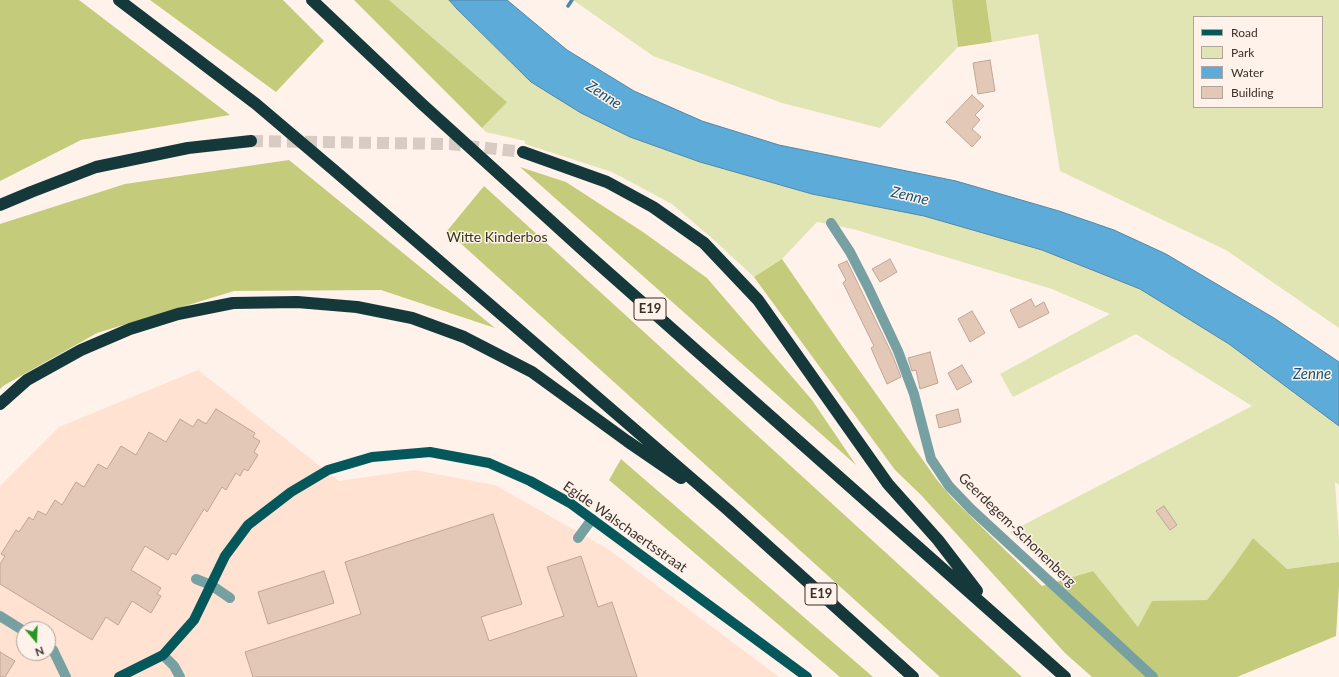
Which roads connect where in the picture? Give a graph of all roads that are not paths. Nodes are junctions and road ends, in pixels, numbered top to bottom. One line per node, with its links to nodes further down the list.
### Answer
1 (118, 0): 8 (highway, E19)
2 (312, 0): 14 (highway, E19)
3 (251, 141): 5 (highway)
4 (523, 152): 14 (highway)
5 (0, 205)
6 (831, 224): 25 (street, Geerdegem-Schonenberg)
7 (0, 404): 8 (highway)
8 (728, 510): 23 (highway, E19)
9 (592, 519): 10 (street); 12 (main road, Egide Walschaertsstraat); 22 (main road, Egide Walschaertsstraat)
10 (578, 538)
11 (196, 579): 12 (street)
12 (212, 584): 13 (street); 17 (main road, Egide Walschaertsstraat)
13 (230, 598)
14 (993, 613): 24 (highway, E19)
15 (0, 616): 16 (street)
16 (16, 626)
17 (163, 655): 20 (main road); 21 (street)
18 (56, 656): 19 (street)
19 (66, 677)
20 (119, 677)
21 (180, 677)
22 (807, 677)
23 (914, 677)
24 (1065, 677)
25 (1153, 677)

